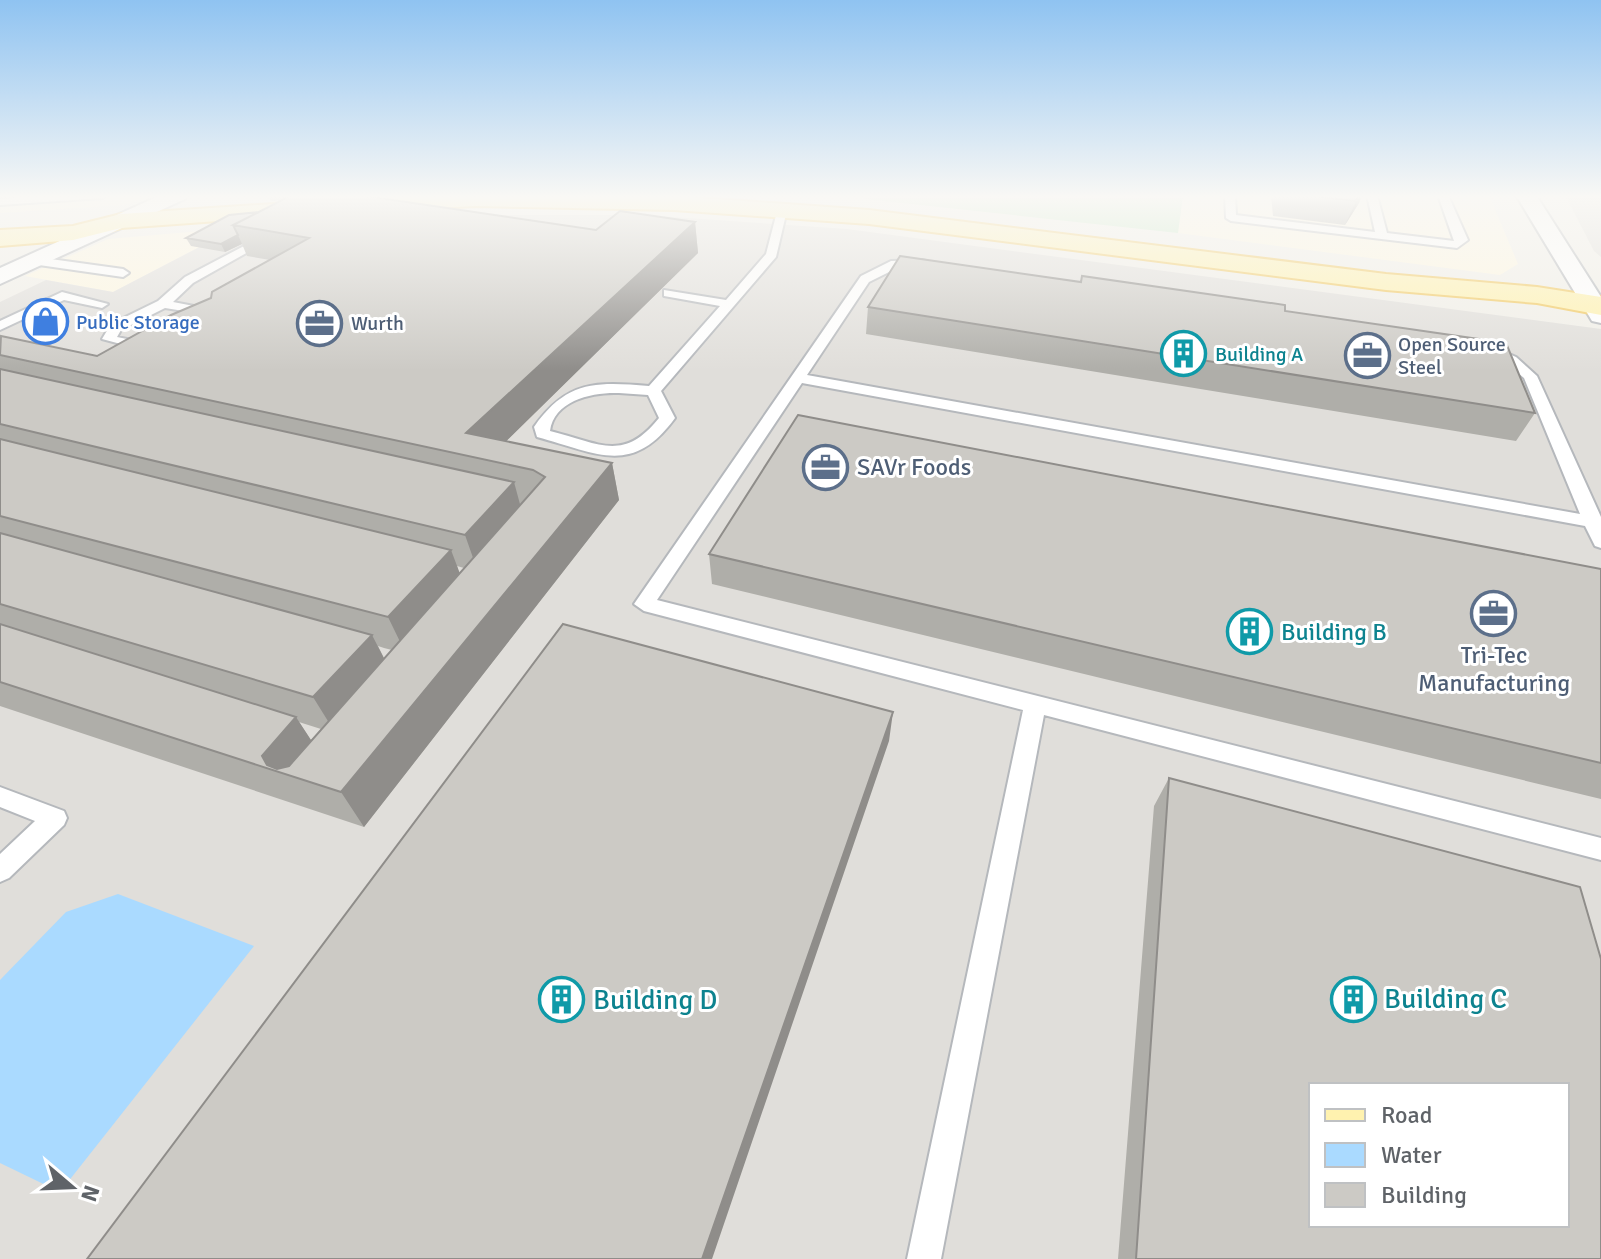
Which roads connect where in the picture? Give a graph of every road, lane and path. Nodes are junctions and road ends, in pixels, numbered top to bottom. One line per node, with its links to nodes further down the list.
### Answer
1 (51, 254): 6 (street)
2 (238, 254): 12 (lane)
3 (772, 254): 13 (lane)
4 (1161, 254): 14 (main road)
5 (1562, 254): 14 (street)
6 (36, 261): 8 (lane); 9 (street)
7 (934, 265): 19 (lane)
8 (123, 273)
9 (0, 277)
10 (668, 293): 13 (lane)
11 (102, 304): 16 (lane)
12 (163, 304): 15 (lane); 18 (lane)
13 (729, 304): 20 (lane)
14 (1599, 309)
15 (221, 325)
16 (0, 326)
17 (1480, 347): 21 (lane)
18 (161, 350)
19 (798, 378): 21 (lane); 23 (lane)
20 (653, 391): 20 (lane)
21 (1596, 522): 22 (lane)
22 (1601, 542)
23 (1035, 704): 25 (lane); 27 (lane)
24 (0, 797): 26 (lane)
25 (1601, 849)
26 (0, 870)
27 (924, 1259)

